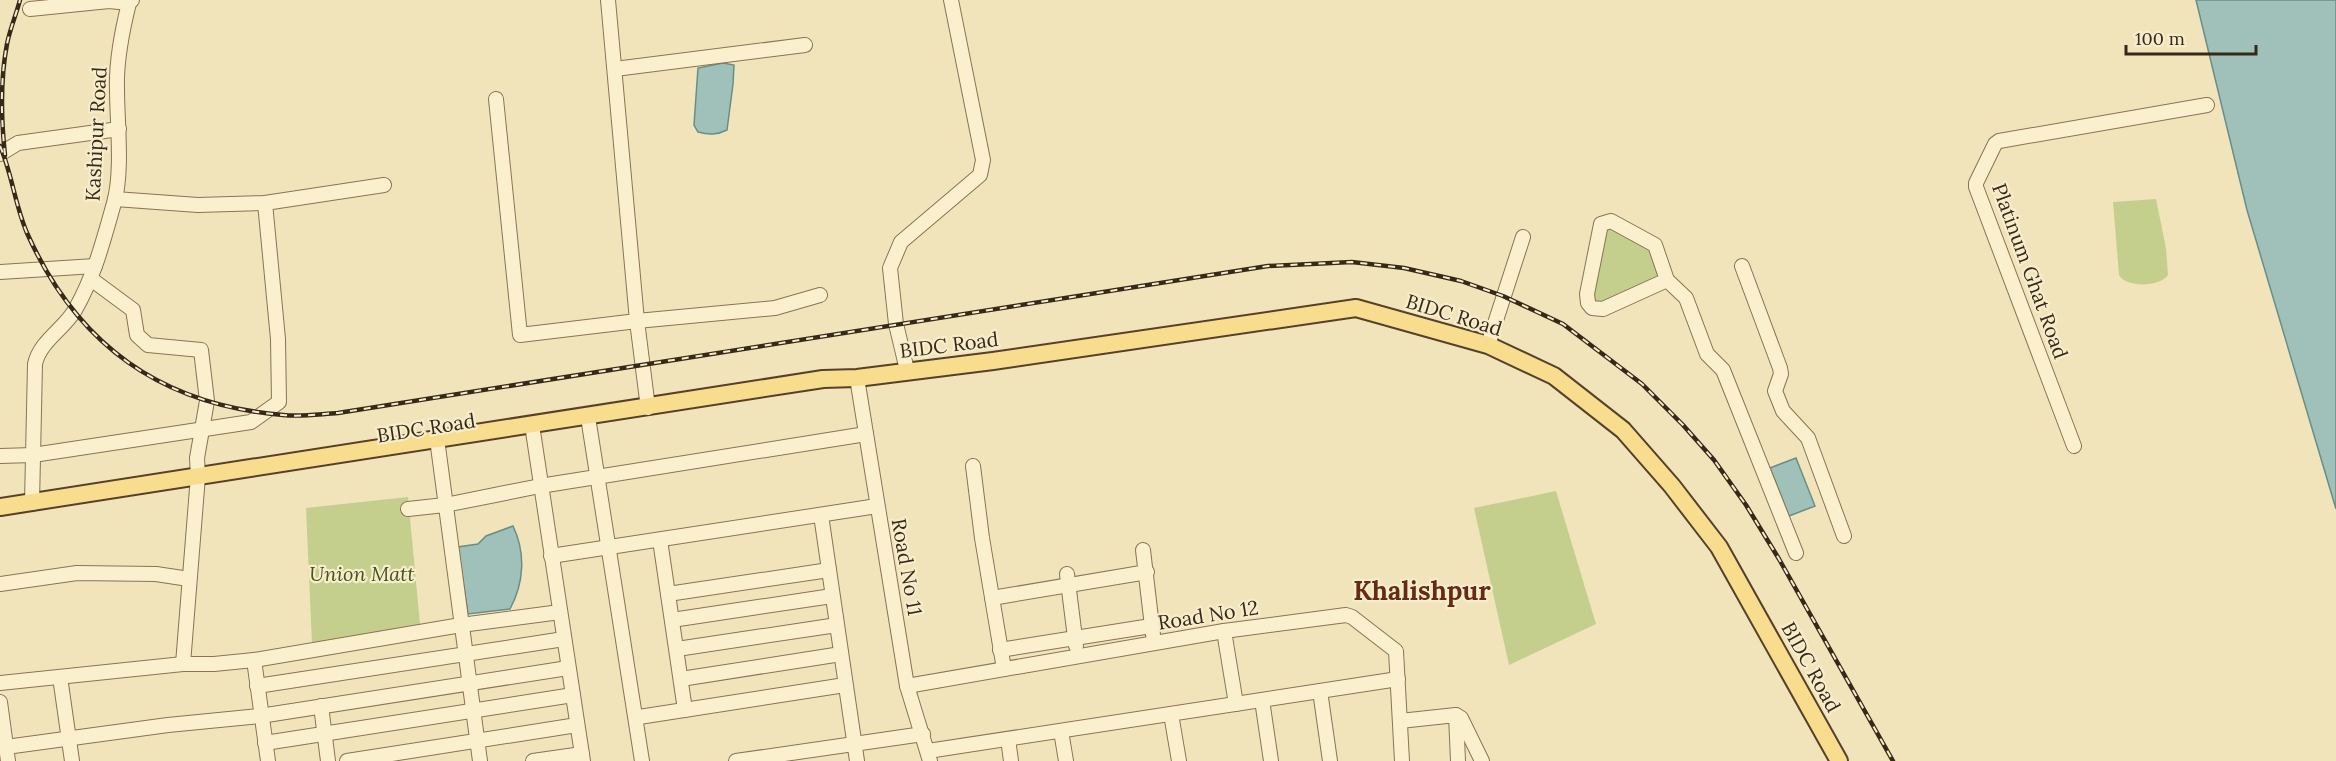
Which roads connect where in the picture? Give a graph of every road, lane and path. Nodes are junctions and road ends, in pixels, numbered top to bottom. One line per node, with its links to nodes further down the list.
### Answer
1 (609, 0): 6 (street)
2 (951, 0): 22 (street)
3 (131, 2): 4 (street); 9 (street, Kashipur Road)
4 (30, 9)
5 (805, 45): 6 (street)
6 (615, 69): 20 (street)
7 (496, 99): 20 (street)
8 (2207, 105): 30 (street, Platinum Ghat Road)
9 (119, 129): 10 (street); 12 (street, Kashipur Road)
10 (0, 154)
11 (384, 185): 13 (street)
12 (115, 200): 13 (street); 17 (street, Kashipur Road)
13 (265, 203): 26 (street)
14 (1523, 237): 21 (street)
15 (1742, 266): 44 (street)
16 (0, 272): 17 (street)
17 (93, 273): 26 (street); 32 (street, Kashipur Road)
18 (1667, 280): 18 (street); 48 (street)
19 (820, 295): 20 (street)
20 (637, 321): 24 (street)
21 (1488, 345): 22 (main road, BIDC Road); 126 (main road, BIDC Road)
22 (907, 370): 23 (main road, BIDC Road)
23 (857, 378): 24 (main road, BIDC Road); 25 (main road, BIDC Road); 28 (street, Road No 11)
24 (648, 408): 25 (main road, BIDC Road)
25 (588, 420): 27 (main road, BIDC Road); 34 (street)
26 (201, 429): 32 (street); 35 (street)
27 (532, 429): 29 (main road, BIDC Road); 36 (street)
28 (866, 434): 34 (street); 39 (street, Road No 11)
29 (437, 443): 35 (main road, BIDC Road); 38 (street)
30 (2074, 446)
31 (0, 456): 32 (street)
32 (33, 456): 37 (street, Kashipur Road)
33 (973, 466): 57 (street)
34 (597, 478): 36 (street); 46 (street)
35 (198, 480): 37 (main road, BIDC Road); 42 (main road, BIDC Road); 52 (street)
36 (540, 486): 38 (street); 49 (street)
37 (32, 503): 40 (main road, BIDC Road)
38 (445, 505): 41 (street); 60 (street)
39 (877, 506): 43 (street); 83 (street, Road No 11)
40 (0, 507)
41 (408, 509)
42 (0, 515)
43 (821, 515): 45 (street); 50 (street)
44 (1844, 536)
45 (660, 540): 46 (street); 55 (street)
46 (609, 548): 49 (street); 115 (street)
47 (1143, 550): 51 (street)
48 (1796, 553)
49 (551, 556): 58 (street)
50 (829, 570): 55 (street); 56 (street)
51 (1147, 572): 53 (street); 62 (street)
52 (189, 579): 54 (street); 73 (street)
53 (1067, 579): 57 (street); 64 (street)
54 (0, 584)
55 (669, 594): 59 (street)
56 (832, 596): 59 (street); 61 (street)
57 (992, 598): 68 (street)
58 (560, 612): 60 (street); 65 (street)
59 (672, 620): 67 (street)
60 (462, 625): 70 (street); 72 (street)
61 (837, 625): 67 (street); 69 (street)
62 (1152, 626): 64 (street); 66 (street)
63 (1224, 631): 66 (street, Road No 12); 78 (street, Road No 12); 88 (street)
64 (1075, 638): 68 (street); 71 (street)
65 (564, 639): 70 (street); 74 (street)
66 (1153, 643): 71 (street, Road No 12)
67 (677, 649): 77 (street)
68 (1000, 650): 75 (street)
69 (841, 654): 77 (street); 81 (street)
70 (466, 655): 79 (street); 82 (street)
71 (1077, 657): 75 (street, Road No 12)
72 (254, 660): 73 (street); 82 (street)
73 (183, 664): 76 (street)
74 (568, 668): 79 (street); 85 (street)
75 (1004, 669): 83 (street, Road No 12)
76 (60, 677): 80 (street); 101 (street)
77 (681, 679): 91 (street)
78 (1398, 679): 84 (street); 96 (street, Road No 12)
79 (470, 682): 89 (street); 90 (street)
80 (0, 683)
81 (845, 685): 91 (street); 105 (street)
82 (257, 686): 94 (street)
83 (907, 686): 100 (street, Road No 11)
84 (1320, 691): 86 (street); 122 (street)
85 (573, 695): 90 (street); 97 (street)
86 (1262, 700): 88 (street); 121 (street)
87 (0, 702): 106 (street)
88 (1236, 704): 92 (street)
89 (321, 706): 94 (street); 99 (street)
90 (473, 709): 99 (street); 103 (street)
91 (686, 710): 95 (street)
92 (1171, 714): 98 (street); 120 (street)
93 (1456, 715): 96 (street); 124 (street); 125 (street)
94 (261, 716): 101 (street); 104 (street)
95 (639, 717)
96 (1400, 721): 123 (street, Road No 12)
97 (577, 724): 103 (street); 108 (street)
98 (1061, 731): 102 (street); 119 (street)
99 (324, 733): 104 (street); 111 (street)
100 (923, 734): 105 (street); 107 (street, Road No 11)
101 (68, 739): 106 (street); 109 (street)
102 (1008, 739): 107 (street); 118 (street)
103 (478, 740): 112 (street); 113 (street)
104 (265, 743): 110 (street)
105 (854, 745): 116 (street); 117 (street)
106 (7, 754)
107 (929, 756)
108 (582, 758): 114 (street)
109 (72, 761)
110 (268, 761)
111 (328, 761)
112 (347, 761)
113 (480, 761)
114 (532, 761)
115 (642, 761)
116 (736, 761)
117 (857, 761)
118 (1011, 761)
119 (1066, 761)
120 (1179, 761)
121 (1271, 761)
122 (1330, 761)
123 (1402, 761)
124 (1458, 761)
125 (1482, 761)
126 (1839, 761)

